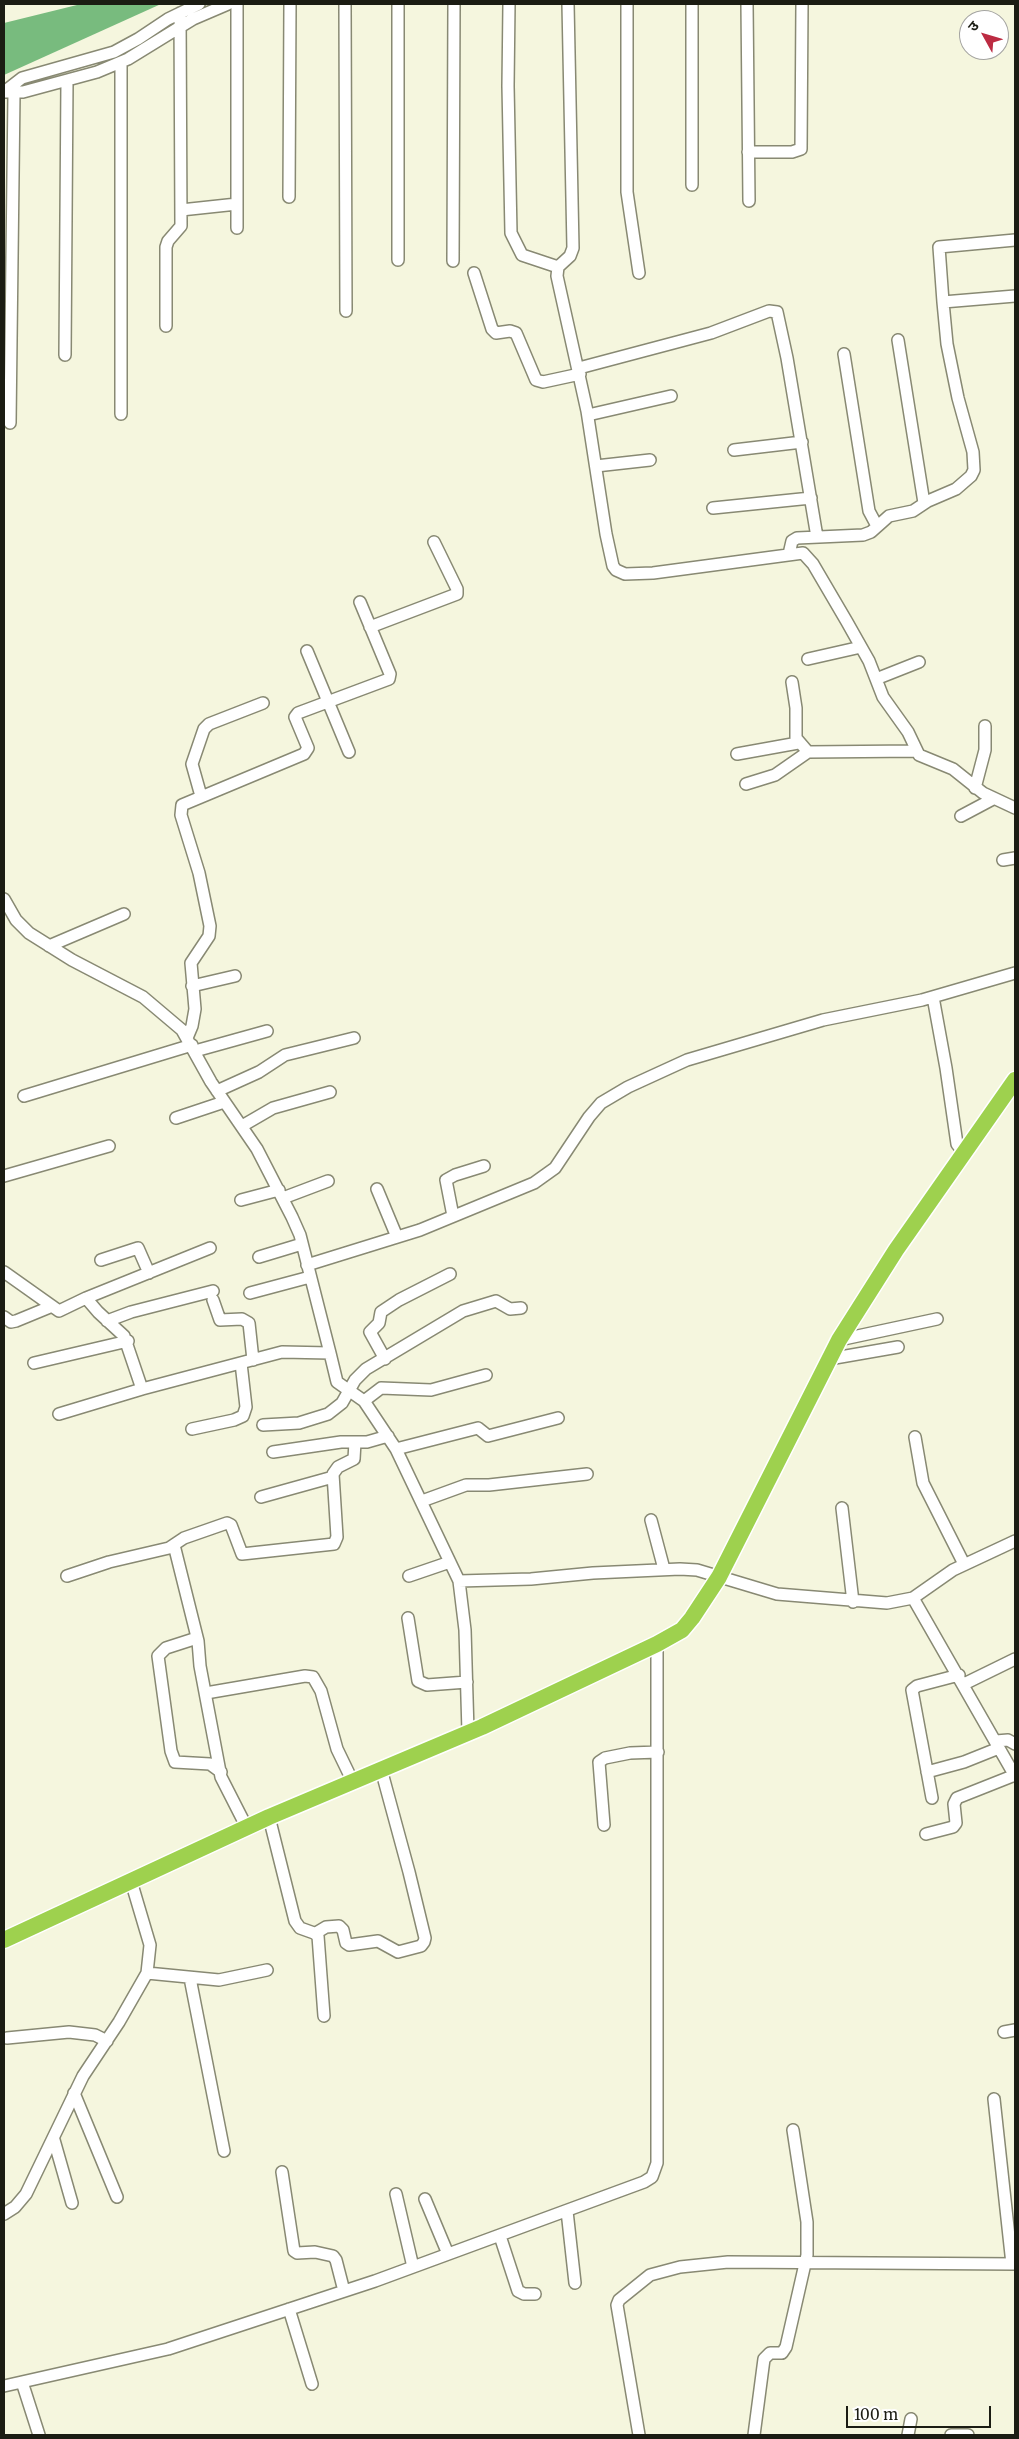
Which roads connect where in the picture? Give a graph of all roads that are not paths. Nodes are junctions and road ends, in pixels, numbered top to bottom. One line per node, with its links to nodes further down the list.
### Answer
1 (199, 4): 14 (street)
2 (228, 4): 15 (street)
3 (237, 4): 23 (street)
4 (290, 4): 21 (street)
5 (345, 4): 34 (street)
6 (398, 4): 27 (street)
7 (454, 4): 28 (street)
8 (509, 4): 29 (street)
9 (568, 4): 29 (street)
10 (627, 4): 31 (street)
11 (692, 4): 20 (street)
12 (748, 4): 19 (street)
13 (802, 4): 19 (street)
14 (180, 13): 15 (street); 18 (street)
15 (181, 26): 16 (street); 24 (street)
16 (121, 62): 17 (street); 41 (street)
17 (66, 82): 18 (street); 38 (street)
18 (7, 92): 43 (street)
19 (748, 152): 22 (street)
20 (692, 185)
21 (289, 197)
22 (749, 201)
23 (237, 204): 24 (street); 25 (street)
24 (181, 210): 35 (street)
25 (237, 228)
26 (1015, 240): 33 (street)
27 (398, 260)
28 (453, 261)
29 (558, 266): 39 (street)
30 (474, 273): 39 (street)
31 (639, 273)
32 (1015, 296): 33 (street)
33 (943, 302): 49 (street)
34 (346, 311)
35 (166, 326)
36 (898, 340): 49 (street)
37 (844, 354): 51 (street)
38 (66, 355)
39 (580, 371): 42 (street); 44 (street)
40 (671, 396): 42 (street)
41 (121, 414)
42 (588, 415): 47 (street)
43 (10, 423)
44 (802, 442): 45 (street); 48 (street)
45 (734, 450)
46 (650, 460): 47 (street)
47 (596, 466): 54 (street)
48 (811, 498): 50 (street); 52 (street)
49 (924, 503): 51 (street)
50 (712, 508)
51 (877, 526): 52 (street)
52 (817, 537): 54 (street)
53 (434, 542): 56 (street)
54 (789, 554): 57 (street)
55 (360, 602): 56 (street)
56 (370, 627): 63 (street)
57 (861, 647): 59 (street); 61 (street)
58 (307, 651): 63 (street)
59 (808, 659)
60 (919, 662): 61 (street)
61 (876, 679): 67 (street)
62 (792, 682): 66 (street)
63 (327, 700): 68 (street); 73 (street)
64 (263, 704): 73 (street)
65 (985, 726): 72 (street)
66 (798, 743): 69 (street); 70 (street)
67 (917, 751): 69 (street); 72 (street)
68 (349, 752)
69 (808, 752): 71 (street)
70 (737, 754)
71 (746, 784)
72 (976, 788): 74 (street)
73 (201, 796): 84 (street)
74 (993, 799): 75 (street); 76 (street)
75 (1015, 808)
76 (961, 816)
77 (1015, 858): 78 (street)
78 (1003, 860)
79 (4, 899): 81 (street)
80 (124, 914): 81 (street)
81 (49, 946): 88 (street)
82 (1015, 973): 85 (street)
83 (235, 976): 84 (street)
84 (192, 986): 88 (street)
85 (933, 998): 98 (street); 105 (street)
86 (267, 1031): 88 (street)
87 (354, 1038): 90 (street)
88 (191, 1045): 90 (street); 92 (street)
89 (1015, 1080): 93 (highway)
90 (216, 1091): 94 (street)
91 (330, 1092): 96 (street)
92 (24, 1096)
93 (1010, 1098): 98 (highway)
94 (224, 1102): 95 (street); 96 (street)
95 (176, 1118)
96 (242, 1126): 103 (street)
97 (109, 1146): 100 (street)
98 (961, 1151): 123 (highway)
99 (484, 1166): 105 (street)
100 (4, 1176)
101 (328, 1181): 103 (street)
102 (377, 1189): 106 (street)
103 (281, 1194): 104 (street); 107 (street)
104 (242, 1200)
105 (453, 1216): 106 (street)
106 (396, 1237): 111 (street)
107 (302, 1244): 109 (street); 111 (street)
108 (210, 1248): 113 (street)
109 (259, 1256)
110 (100, 1260): 113 (street)
111 (307, 1265): 115 (street)
112 (4, 1272): 118 (street)
113 (149, 1273): 117 (street)
114 (450, 1274): 127 (street)
115 (310, 1277): 116 (street); 126 (street)
116 (250, 1293)
117 (86, 1298): 118 (street); 122 (street)
118 (50, 1306): 120 (street)
119 (521, 1308): 127 (street)
120 (4, 1317)
121 (937, 1319): 123 (street)
122 (107, 1320): 124 (street); 129 (street)
123 (839, 1340): 128 (highway)
124 (128, 1342): 130 (street); 133 (street)
125 (898, 1346): 128 (street)
126 (330, 1353): 129 (street); 134 (street)
127 (385, 1359): 134 (street)
128 (829, 1359): 158 (highway)
129 (253, 1360): 131 (street)
130 (34, 1363)
131 (241, 1363): 133 (street); 139 (street)
132 (486, 1375): 135 (street)
133 (142, 1389): 136 (street)
134 (349, 1391): 135 (street); 138 (street)
135 (364, 1401): 140 (street)
136 (59, 1414)
137 (558, 1418): 143 (street)
138 (264, 1425)
139 (192, 1429)
140 (388, 1436): 142 (street); 143 (street)
141 (915, 1437): 154 (street)
142 (355, 1442): 144 (street); 146 (street)
143 (396, 1449): 148 (street)
144 (273, 1452)
145 (586, 1474): 148 (street)
146 (333, 1477): 147 (street); 152 (street)
147 (261, 1497)
148 (422, 1501): 153 (street)
149 (842, 1508): 161 (street)
150 (651, 1520): 155 (street)
151 (1015, 1541): 154 (street)
152 (174, 1545): 156 (street); 163 (street)
153 (450, 1562): 157 (street); 159 (street)
154 (964, 1564): 160 (street)
155 (664, 1569): 158 (street); 159 (street)
156 (67, 1576)
157 (409, 1576)
158 (719, 1577): 161 (street); 164 (highway)
159 (459, 1581): 167 (street)
160 (913, 1598): 161 (street); 166 (street)
161 (853, 1602)
162 (408, 1618): 167 (street)
163 (198, 1638): 168 (street); 174 (street)
164 (658, 1644): 169 (highway); 172 (street)
165 (1015, 1659): 166 (street)
166 (961, 1679): 170 (street); 175 (street)
167 (467, 1682): 169 (street)
168 (206, 1693): 174 (street); 177 (street)
169 (468, 1732): 173 (highway)
170 (998, 1744): 171 (street); 175 (street); 176 (street)
171 (1015, 1744)
172 (658, 1752): 180 (street); 202 (street)
173 (381, 1769): 177 (highway); 184 (street)
174 (221, 1772): 181 (street)
175 (927, 1772): 178 (street)
176 (1015, 1775): 182 (street)
177 (352, 1780): 179 (highway)
178 (932, 1798)
179 (269, 1817): 181 (highway); 184 (street)
180 (604, 1826)
181 (247, 1828): 183 (highway)
182 (926, 1834)
183 (131, 1881): 185 (highway); 187 (street)
184 (316, 1934): 189 (street)
185 (4, 1940)
186 (267, 1970): 188 (street)
187 (147, 1973): 188 (street); 191 (street)
188 (190, 1978): 196 (street)
189 (324, 2016)
190 (7, 2038): 191 (street)
191 (107, 2041): 192 (street)
192 (74, 2093): 195 (street); 199 (street)
193 (994, 2099): 207 (street)
194 (793, 2130): 206 (street)
195 (54, 2140): 201 (street); 203 (street)
196 (224, 2151)
197 (282, 2172): 210 (street)
198 (396, 2194): 208 (street)
199 (117, 2197)
200 (424, 2199): 205 (street)
201 (72, 2203)
202 (567, 2211): 204 (street); 209 (street)
203 (4, 2214)
204 (500, 2236): 205 (street); 211 (street)
205 (448, 2254): 208 (street)
206 (806, 2264): 207 (street); 218 (street); 219 (street)
207 (1014, 2264)
208 (413, 2267): 210 (street)
209 (575, 2283)
210 (344, 2292): 212 (street)
211 (535, 2294)
212 (289, 2309): 213 (street); 214 (street)
213 (22, 2382): 215 (street); 217 (street)
214 (312, 2384)
215 (4, 2386)
216 (911, 2419): 220 (street)
217 (39, 2435)
218 (639, 2435)
219 (754, 2435)
220 (908, 2435)
221 (951, 2435): 222 (street)
222 (968, 2435)

